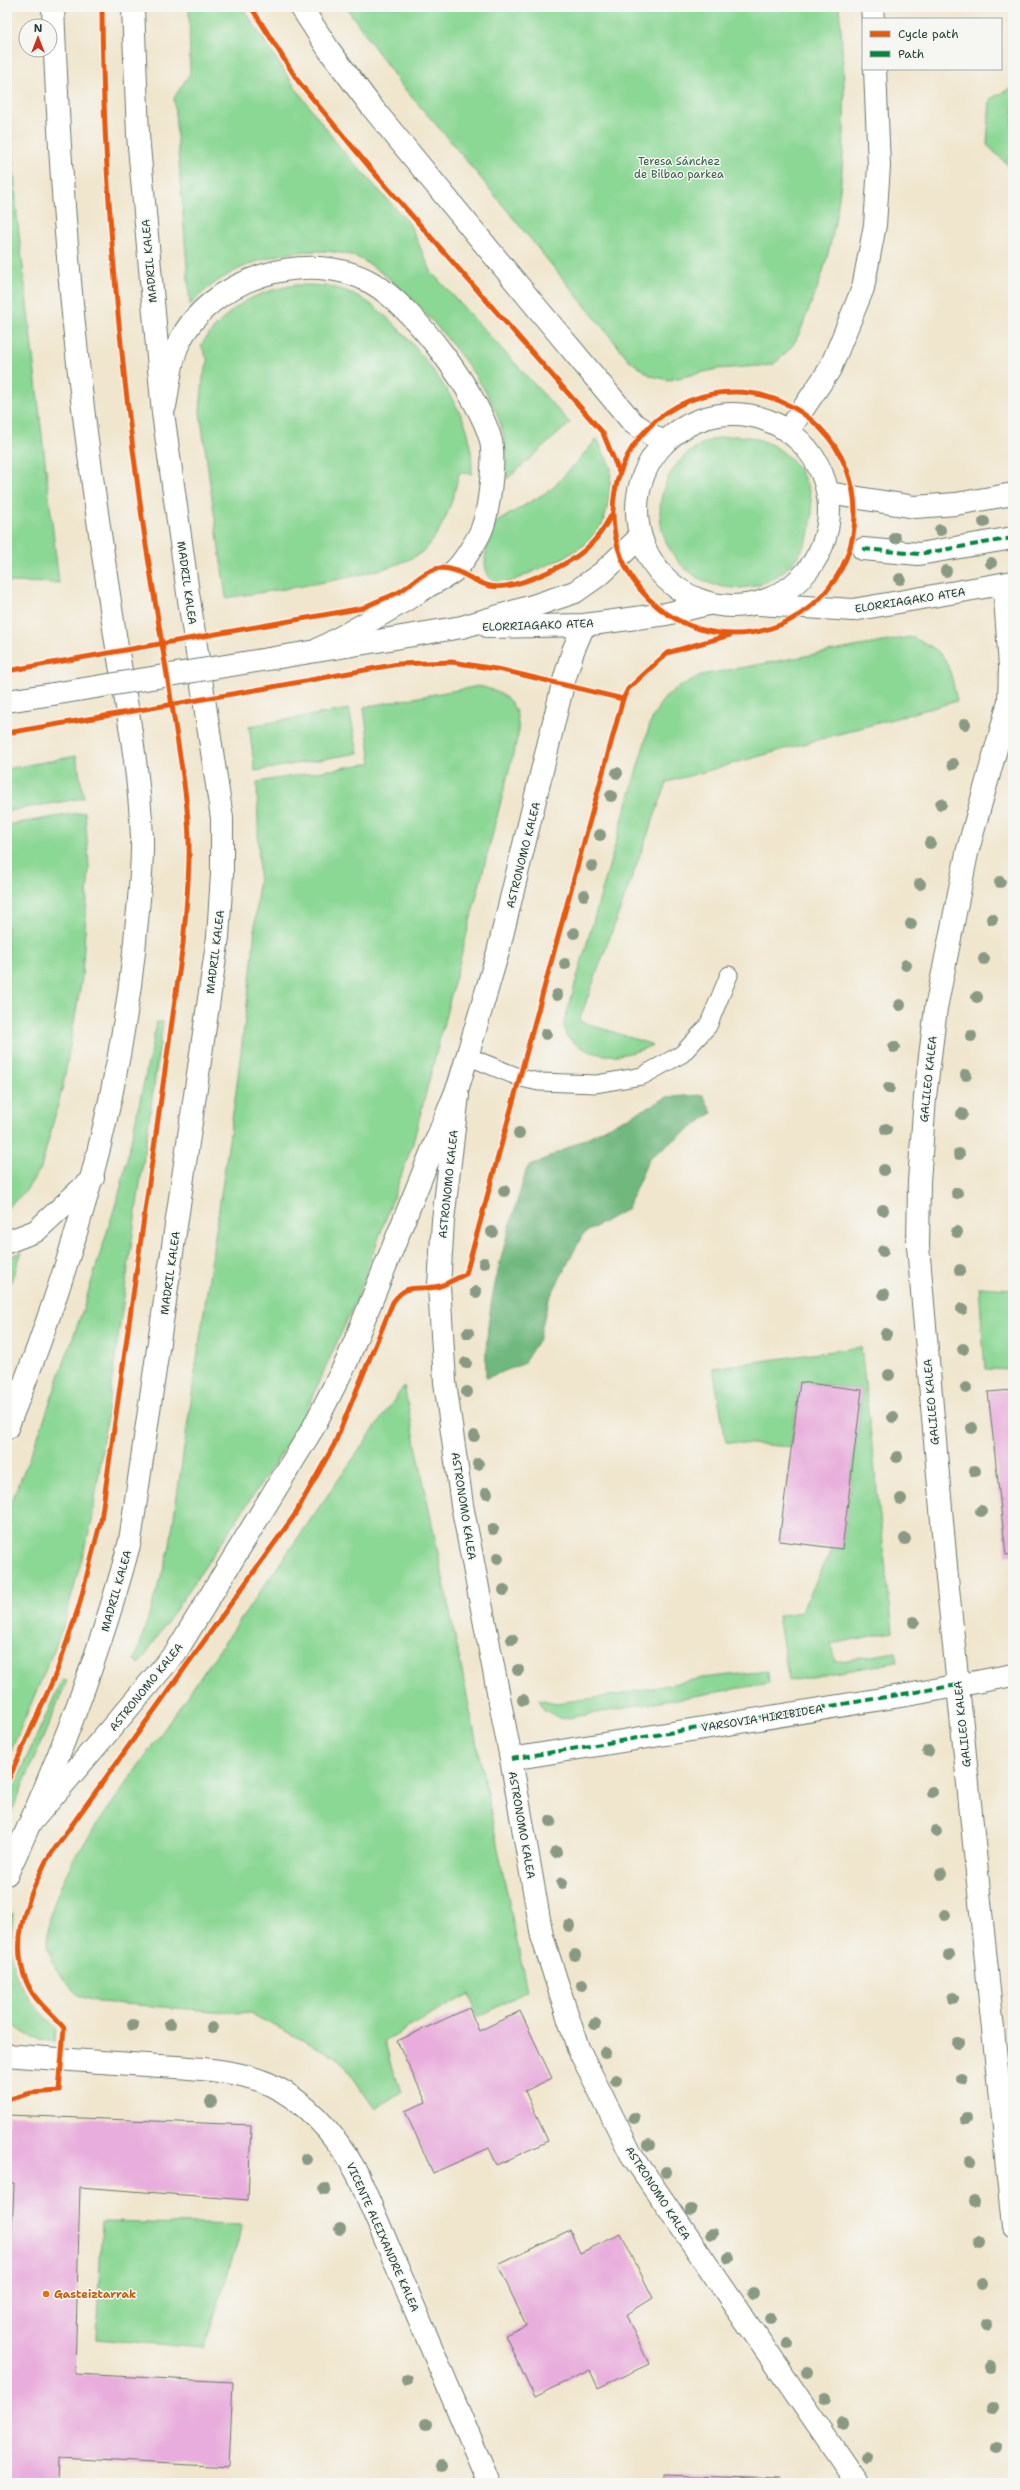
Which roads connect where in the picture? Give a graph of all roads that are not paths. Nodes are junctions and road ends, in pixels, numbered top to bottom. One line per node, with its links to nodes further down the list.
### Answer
1 (53, 7): 25 (main road)
2 (133, 7): 7 (main road, MADRIL KALEA)
3 (302, 7): 9 (main road)
4 (872, 7): 5 (main road)
5 (872, 18)
6 (876, 70): 8 (main road)
7 (164, 413): 20 (main road); 31 (main road, MADRIL KALEA)
8 (788, 431): 9 (main road, ELORRIAGAKO ATEA); 10 (main road, ELORRIAGAKO ATEA)
9 (664, 443): 12 (main road, ELORRIAGAKO ATEA)
10 (828, 493): 11 (main road); 17 (main road, ELORRIAGAKO ATEA)
11 (1013, 494)
12 (640, 537): 16 (main road, ELORRIAGAKO ATEA); 19 (main road, ELORRIAGAKO ATEA)
13 (1013, 538): 14 (main road)
14 (863, 548)
15 (1008, 583): 17 (main road, ELORRIAGAKO ATEA); 29 (main road, GALILEO KALEA)
16 (708, 604): 17 (main road, ELORRIAGAKO ATEA); 18 (main road, ELORRIAGAKO ATEA)
17 (759, 604)
18 (584, 625): 19 (main road, ELORRIAGAKO ATEA); 23 (main road, ASTRONOMO KALEA)
19 (462, 627): 20 (main road, ELORRIAGAKO ATEA)
20 (319, 650): 21 (main road, ELORRIAGAKO ATEA, bridge)
21 (7, 701)
22 (729, 975): 23 (lane)
23 (467, 1056): 24 (main road, ASTRONOMO KALEA)
24 (459, 1084): 30 (main road, ASTRONOMO KALEA); 31 (main road, ASTRONOMO KALEA)
25 (93, 1178): 26 (main road); 27 (main road)
26 (7, 1242)
27 (7, 1428)
28 (1013, 1675): 29 (main road, VARSOVIA HIRIBIDEA)
29 (958, 1685): 30 (main road, VARSOVIA HIRIBIDEA); 34 (main road, GALILEO KALEA)
30 (511, 1759): 36 (main road, ASTRONOMO KALEA)
31 (31, 1822): 32 (main road, MADRIL KALEA)
32 (7, 1874)
33 (7, 2055): 35 (main road, VICENTE ALEIXANDRE KALEA)
34 (1013, 2226)
35 (489, 2483)
36 (857, 2483)

